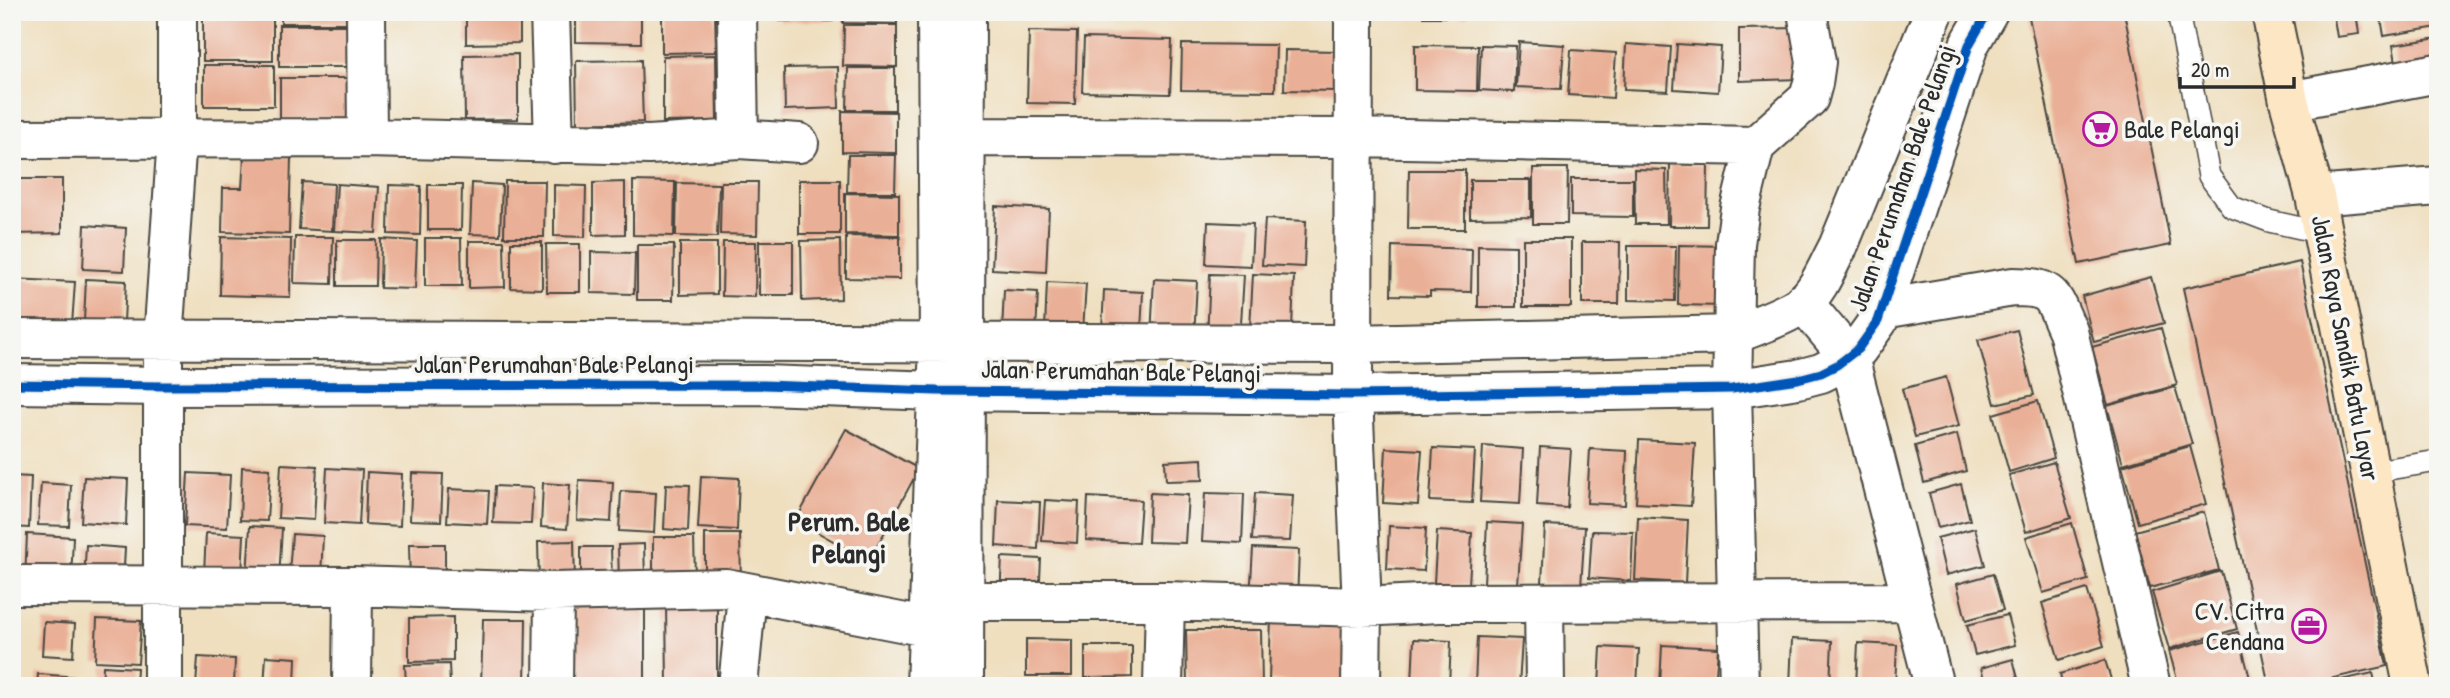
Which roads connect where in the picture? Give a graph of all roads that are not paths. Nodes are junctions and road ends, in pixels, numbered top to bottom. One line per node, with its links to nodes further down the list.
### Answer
1 (177, 12): 16 (street)
2 (366, 12): 17 (street)
3 (550, 12): 22 (street)
4 (737, 12): 20 (street)
5 (937, 12): 32 (street)
6 (966, 12): 15 (street)
7 (1354, 12): 18 (street)
8 (1807, 12): 23 (street)
9 (1934, 12): 27 (street)
10 (2178, 12): 26 (lane)
11 (2272, 12): 14 (main road, Jalan Raya Sandik Batu Layar)
12 (1981, 14): 28 (street, Jalan Perumahan Bale Pelangi)
13 (2438, 73): 14 (street)
14 (2290, 101): 25 (main road, Jalan Raya Sandik Batu Layar)
15 (966, 136): 18 (street); 32 (street)
16 (177, 138): 17 (street); 19 (street); 31 (street)
17 (368, 138): 22 (street)
18 (1354, 138): 23 (street); 33 (street)
19 (12, 139)
20 (739, 139): 21 (street); 22 (street)
21 (799, 143)
22 (554, 144)
23 (1755, 146): 29 (street)
24 (2438, 186): 25 (street)
25 (2315, 196): 26 (main road, Jalan Raya Sandik Batu Layar)
26 (2323, 233): 41 (main road, Jalan Raya Sandik Batu Layar)
27 (1803, 302): 29 (street); 34 (street)
28 (1883, 309): 34 (street, Jalan Perumahan Bale Pelangi); 65 (street)
29 (1733, 335): 33 (street); 37 (street)
30 (12, 339): 31 (street)
31 (163, 341): 32 (street); 36 (street)
32 (952, 343): 33 (street); 38 (street)
33 (1353, 344): 39 (street)
34 (1849, 357): 37 (street, Jalan Perumahan Bale Pelangi); 49 (street)
35 (12, 384): 36 (street, Jalan Perumahan Bale Pelangi)
36 (164, 386): 38 (street, Jalan Perumahan Bale Pelangi); 42 (street)
37 (1732, 389): 39 (street, Jalan Perumahan Bale Pelangi); 51 (street)
38 (952, 390): 39 (street, Jalan Perumahan Bale Pelangi); 47 (street); 53 (street)
39 (1353, 395): 52 (street)
40 (2438, 461): 41 (lane)
41 (2370, 472): 66 (main road, Jalan Raya Sandik Batu Layar)
42 (163, 584): 43 (street); 44 (street); 54 (street)
43 (12, 585)
44 (353, 586): 45 (street); 55 (street)
45 (554, 592): 46 (street); 56 (street)
46 (747, 594): 53 (street); 57 (street)
47 (965, 601): 48 (street); 59 (street)
48 (1165, 601): 52 (street); 60 (street)
49 (1912, 602): 51 (street); 64 (street)
50 (1544, 603): 51 (street); 52 (street); 62 (street)
51 (1738, 604): 63 (street)
52 (1362, 607): 61 (street)
53 (926, 627): 58 (street)
54 (163, 686)
55 (352, 686)
56 (553, 686)
57 (738, 686)
58 (926, 686)
59 (964, 686)
60 (1163, 686)
61 (1361, 686)
62 (1545, 686)
63 (1739, 686)
64 (1934, 686)
65 (2151, 686)
66 (2413, 686)

